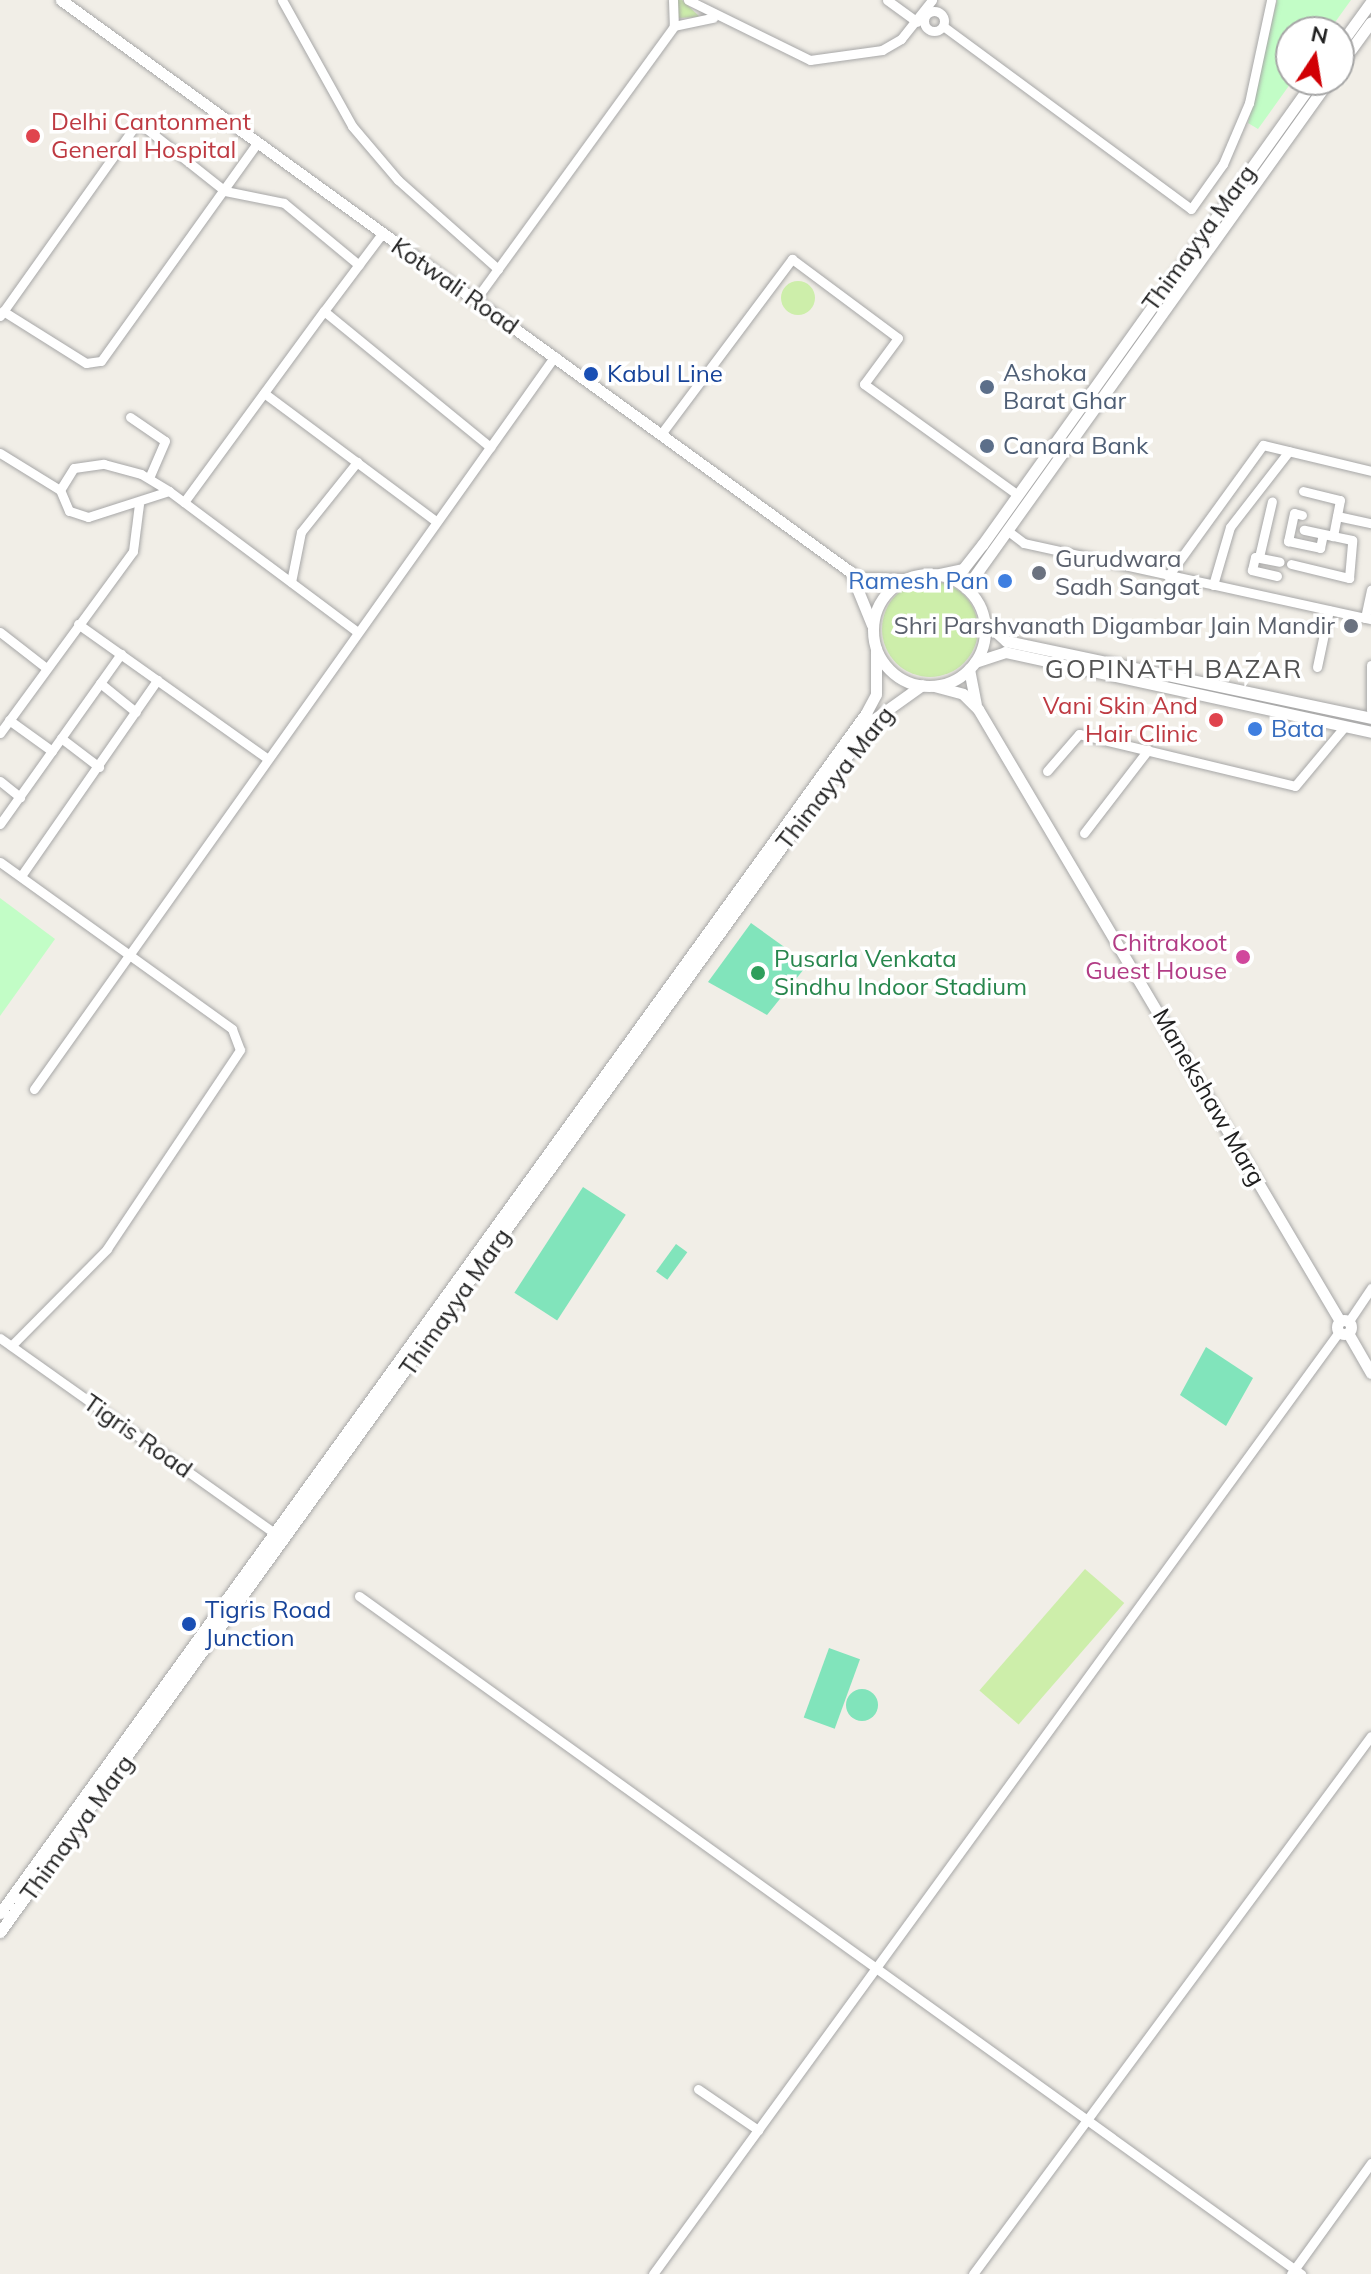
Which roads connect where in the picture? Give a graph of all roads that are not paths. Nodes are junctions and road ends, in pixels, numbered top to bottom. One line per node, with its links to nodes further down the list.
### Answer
1 (61, 0): 17 (street, Kotwali Road)
2 (282, 0): 22 (street)
3 (673, 0): 13 (street)
4 (688, 0): 9 (street)
5 (887, 0): 10 (street)
6 (1271, 0): 8 (street)
7 (1371, 2): 12 (street)
8 (927, 6): 10 (street)
9 (713, 18): 10 (street); 13 (street)
10 (917, 22)
11 (1371, 22): 14 (street)
12 (1355, 24)
13 (674, 26): 22 (street)
14 (1355, 44)
15 (1303, 96): 19 (street, Thimayya Marg)
16 (1317, 96): 19 (street, Thimayya Marg)
17 (258, 142): 18 (street); 20 (street, Kotwali Road)
18 (225, 191): 21 (street); 25 (street); 25 (street)
19 (1218, 224): 39 (street, Thimayya Marg); 48 (street, Thimayya Marg)
20 (381, 235): 21 (street); 23 (street, Kotwali Road)
21 (359, 265): 24 (street)
22 (498, 269): 23 (street)
23 (476, 299): 26 (street, Kotwali Road)
24 (324, 311): 27 (street); 30 (street)
25 (2, 313)
26 (555, 356): 29 (street, Kotwali Road); 30 (street)
27 (264, 393): 33 (street); 41 (street)
28 (130, 417): 35 (street)
29 (661, 434): 39 (street); 51 (street, Kotwali Road)
30 (490, 447): 45 (street)
31 (1289, 451): 34 (street); 53 (street); 57 (street)
32 (0, 453): 36 (street)
33 (357, 462): 45 (street); 56 (street)
34 (1371, 471)
35 (149, 478): 36 (street); 37 (street)
36 (60, 490): 42 (street)
37 (169, 491): 41 (street); 42 (street)
38 (1303, 491): 44 (street)
39 (1018, 495): 52 (street, Thimayya Marg)
40 (1272, 501): 50 (street)
41 (184, 502): 56 (street)
42 (139, 504): 63 (street)
43 (1302, 515): 49 (street)
44 (1337, 516): 46 (street); 49 (street)
45 (436, 521): 64 (street)
46 (1371, 523)
47 (1304, 530): 49 (street)
48 (1008, 531): 53 (street); 58 (street, Thimayya Marg)
49 (1328, 535): 50 (street)
50 (1253, 556): 54 (street)
51 (850, 571): 55 (street); 66 (street)
52 (935, 575): 55 (street); 58 (street)
53 (1168, 576): 57 (street)
54 (1277, 576)
55 (905, 579): 66 (street)
56 (291, 582): 64 (street)
57 (1213, 585): 60 (street)
58 (966, 588): 62 (street)
59 (1371, 590): 61 (street)
60 (1329, 610): 61 (street); 72 (street)
61 (1368, 619)
62 (984, 621): 67 (street); 70 (street)
63 (78, 624): 68 (street); 71 (street)
64 (356, 631): 87 (street)
65 (0, 632): 71 (street)
66 (875, 643): 75 (street); 98 (street, Thimayya Marg)
67 (1005, 647): 70 (street); 79 (street); 81 (street)
68 (121, 654): 73 (street); 74 (street)
69 (1371, 665): 77 (street)
70 (972, 666): 75 (street); 76 (street, Manekshaw Marg)
71 (45, 667): 80 (street)
72 (1317, 667)
73 (157, 680): 78 (street); 87 (street)
74 (100, 683): 78 (street); 84 (street)
75 (928, 686): 76 (street, Manekshaw Marg); 98 (street, Thimayya Marg)
76 (978, 709): 100 (street, Manekshaw Marg)
77 (1371, 710)
78 (136, 712): 88 (street)
79 (1371, 718)
80 (9, 720): 83 (street); 86 (street)
81 (1345, 726): 82 (street); 85 (street)
82 (1371, 732)
83 (0, 733)
84 (61, 738): 86 (street); 88 (street)
85 (1148, 750): 89 (street); 93 (street)
86 (52, 751): 91 (street)
87 (265, 757): 96 (street)
88 (99, 767): 95 (street)
89 (1047, 771)
90 (0, 781): 91 (street)
91 (20, 797): 92 (street)
92 (0, 824)
93 (1084, 833)
94 (0, 862): 95 (street)
95 (21, 876): 96 (street)
96 (129, 952): 97 (street); 102 (street)
97 (34, 1089)
98 (571, 1127): 104 (street, Thimayya Marg); 108 (street, Thimayya Marg)
99 (1371, 1288): 100 (street)
100 (1344, 1327): 103 (street, Manekshaw Marg); 109 (street)
101 (0, 1338): 102 (street, Tigris Road)
102 (11, 1346): 104 (street, Tigris Road)
103 (1371, 1373)
104 (276, 1534): 107 (street, Thimayya Marg)
105 (359, 1596): 109 (street)
106 (1371, 1736): 111 (street)
107 (0, 1913)
108 (0, 1932)
109 (879, 1968): 111 (street); 112 (street)
110 (698, 2089): 112 (street)
111 (1090, 2120): 114 (street); 116 (street)
112 (758, 2130): 115 (street)
113 (1371, 2163): 114 (street)
114 (1295, 2273)
115 (653, 2274)
116 (973, 2274)

